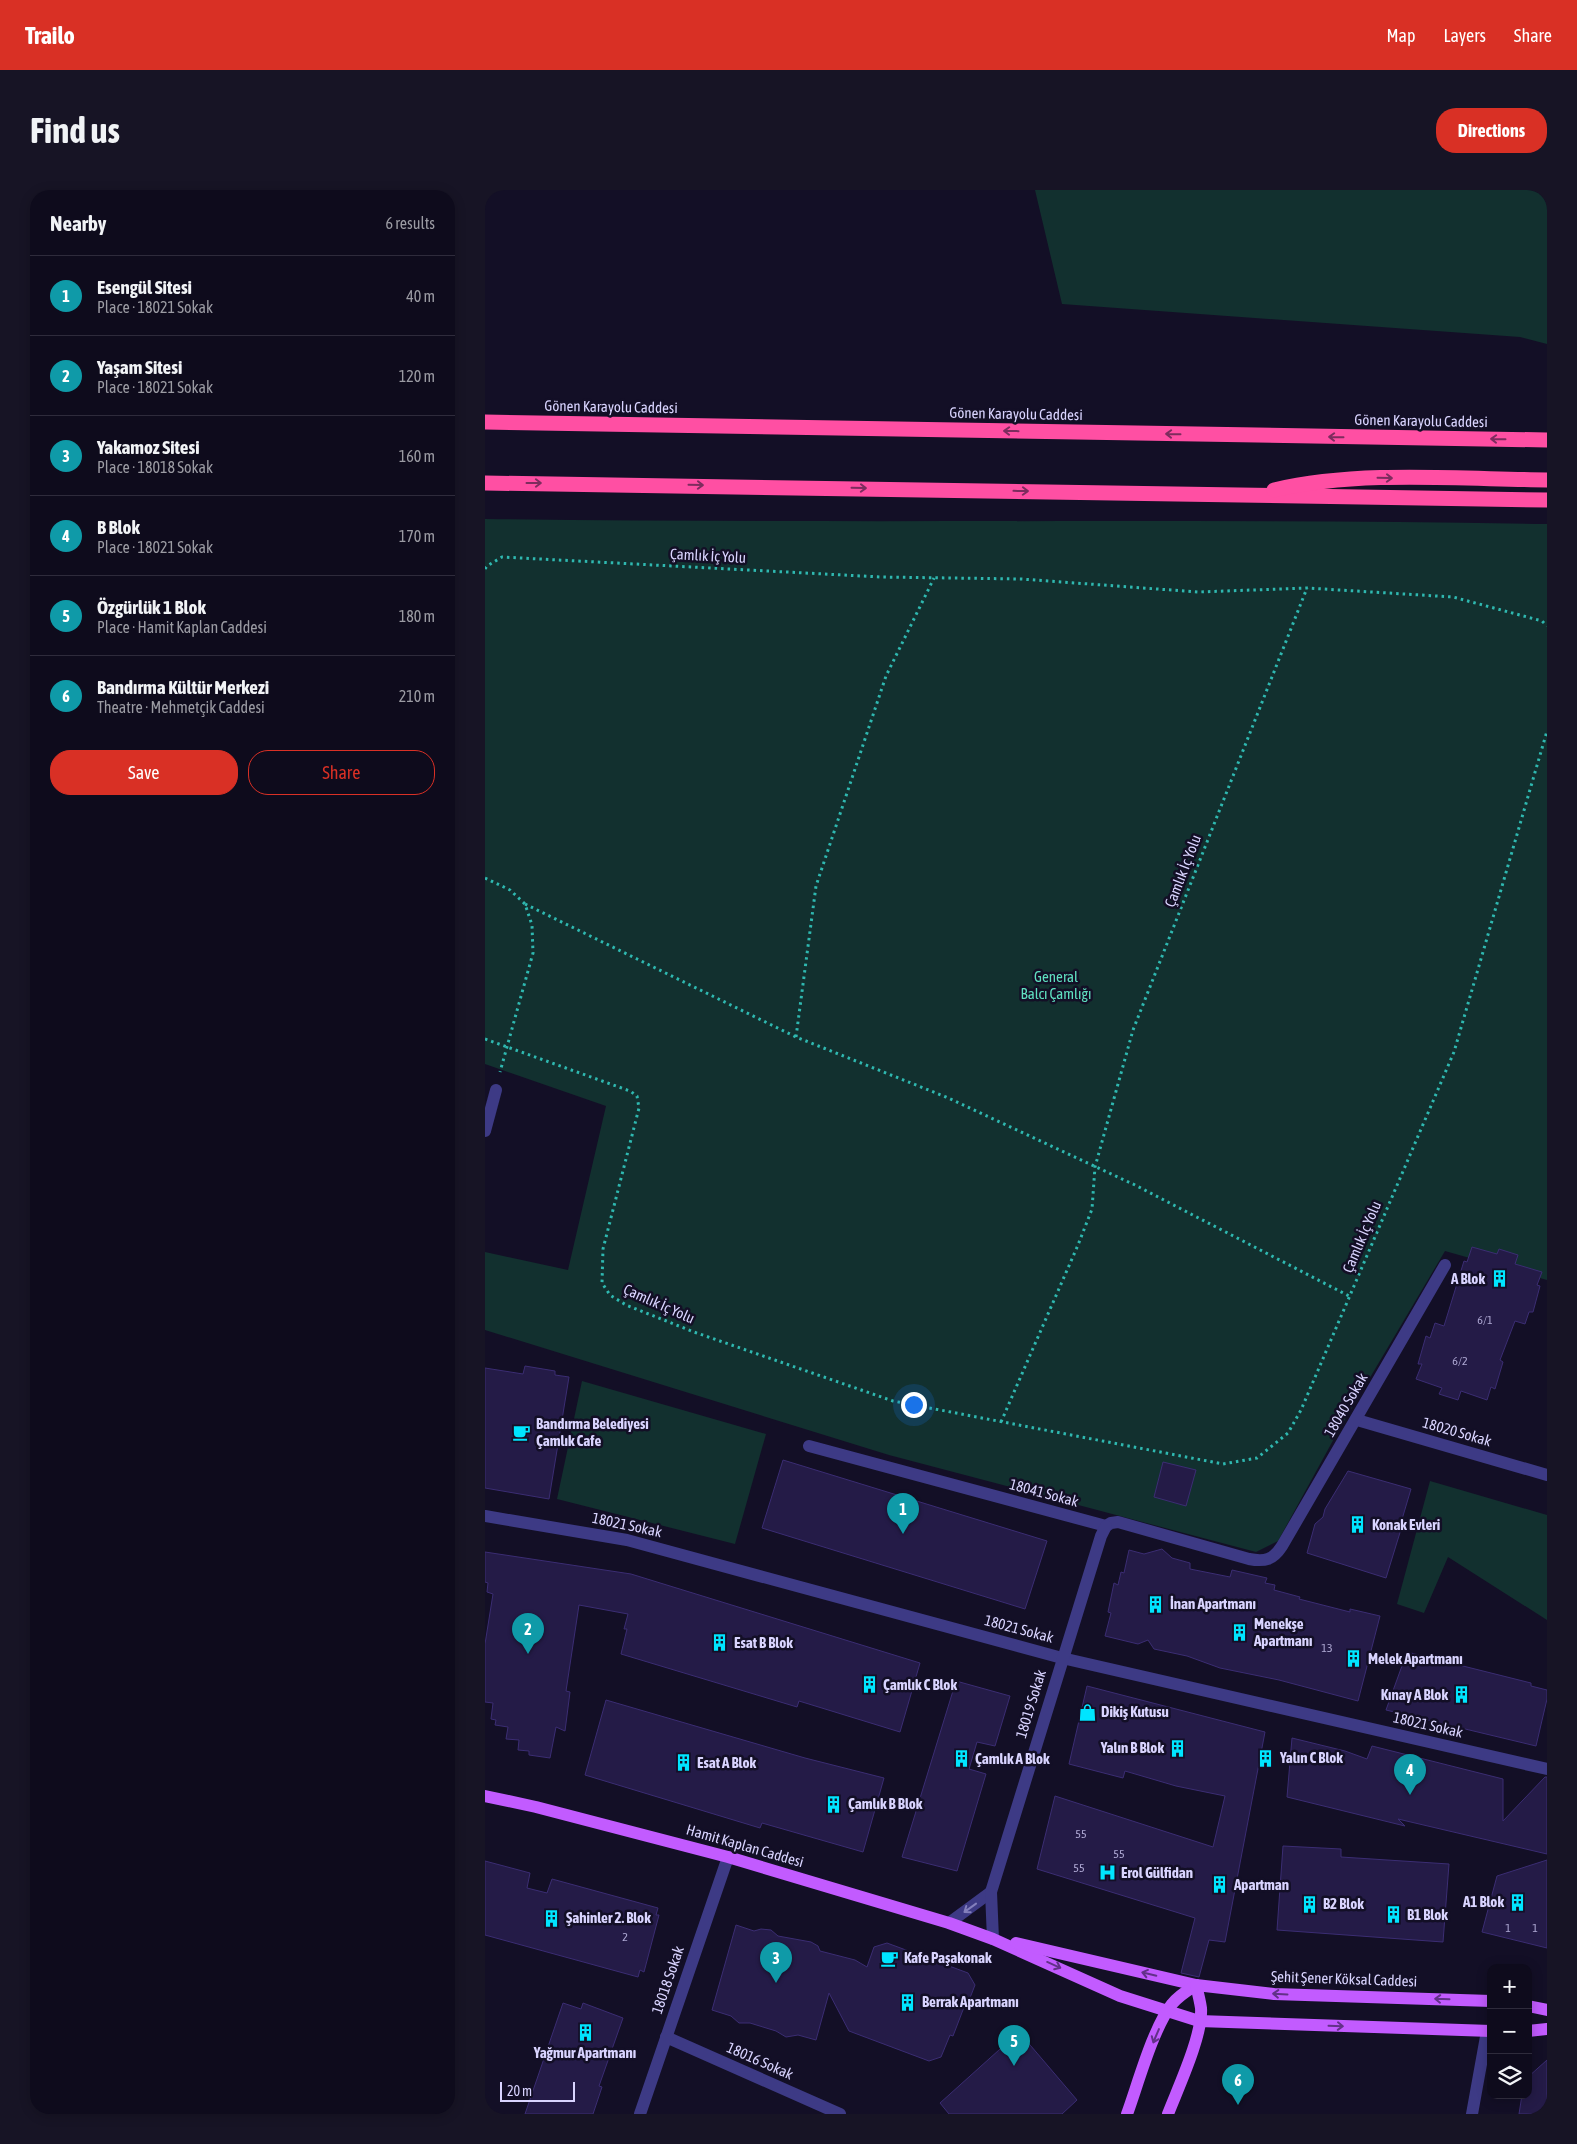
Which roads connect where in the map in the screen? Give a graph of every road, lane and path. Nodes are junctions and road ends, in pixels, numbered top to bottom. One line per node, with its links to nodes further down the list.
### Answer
1 (485, 422): 2 (highway, Gönen Karayolu Caddesi, one-way to 1)
2 (1547, 440)
3 (1547, 480): 5 (highway, one-way to 3)
4 (485, 483): 5 (highway, one-way to 5)
5 (1251, 495): 6 (highway)
6 (1547, 500)
7 (485, 569): 8 (path, Çamlık İç Yolu)
8 (934, 578): 9 (path, Çamlık İç Yolu); 14 (path)
9 (1307, 588): 10 (path, Çamlık İç Yolu); 19 (path, Çamlık İç Yolu)
10 (1547, 626)
11 (1547, 731): 21 (path, Çamlık İç Yolu)
12 (485, 878): 13 (path, Çamlık İç Yolu)
13 (525, 904): 14 (path, Çamlık İç Yolu); 16 (path)
14 (796, 1036): 19 (path, Çamlık İç Yolu)
15 (485, 1039): 16 (path, Çamlık İç Yolu)
16 (507, 1047): 17 (path); 23 (path, Çamlık İç Yolu)
17 (496, 1090): 18 (street)
18 (485, 1131)
19 (1095, 1166): 21 (path, Çamlık İç Yolu); 23 (path, Çamlık İç Yolu)
20 (1445, 1265): 22 (street, 18040 Sokak)
21 (1349, 1296): 23 (path, Çamlık İç Yolu)
22 (1357, 1420): 25 (street, 18020 Sokak); 28 (street, 18040 Sokak)
23 (1001, 1422)
24 (809, 1446): 27 (street, 18041 Sokak)
25 (1547, 1475)
26 (485, 1516): 29 (street, 18021 Sokak)
27 (1106, 1526): 28 (street, 18041 Sokak); 29 (street, 18019 Sokak)
28 (1271, 1559)
29 (1062, 1658): 30 (street, 18021 Sokak); 33 (street, 18019 Sokak)
30 (1547, 1769)
31 (485, 1796): 32 (main road, Hamit Kaplan Caddesi)
32 (728, 1857): 34 (main road, Hamit Kaplan Caddesi); 45 (street, 18018 Sokak)
33 (991, 1892): 34 (street, one-way to 34); 35 (street, 18019 Sokak)
34 (949, 1923): 35 (main road, Hamit Kaplan Caddesi)
35 (993, 1938): 36 (main road, Hamit Kaplan Caddesi, one-way to 35); 40 (main road, Hamit Kaplan Caddesi, one-way to 40)
36 (1196, 1985): 37 (main road, Şehit Şener Köksal Caddesi, one-way to 36); 40 (main road); 41 (main road)
37 (1487, 2001)
38 (1532, 2007): 39 (main road)
39 (1547, 2010)
40 (1167, 2012): 41 (main road, Hamit Kaplan Caddesi); 49 (main road, one-way to 49)
41 (1199, 2021): 43 (main road, one-way to 43); 50 (main road)
42 (1547, 2029): 44 (main road)
43 (1487, 2031)
44 (1532, 2031)
45 (666, 2037): 47 (street, 18018 Sokak); 48 (street, 18016 Sokak)
46 (1487, 2041): 51 (street)
47 (639, 2114)
48 (840, 2114)
49 (1127, 2114)
50 (1168, 2114)
51 (1472, 2114)

